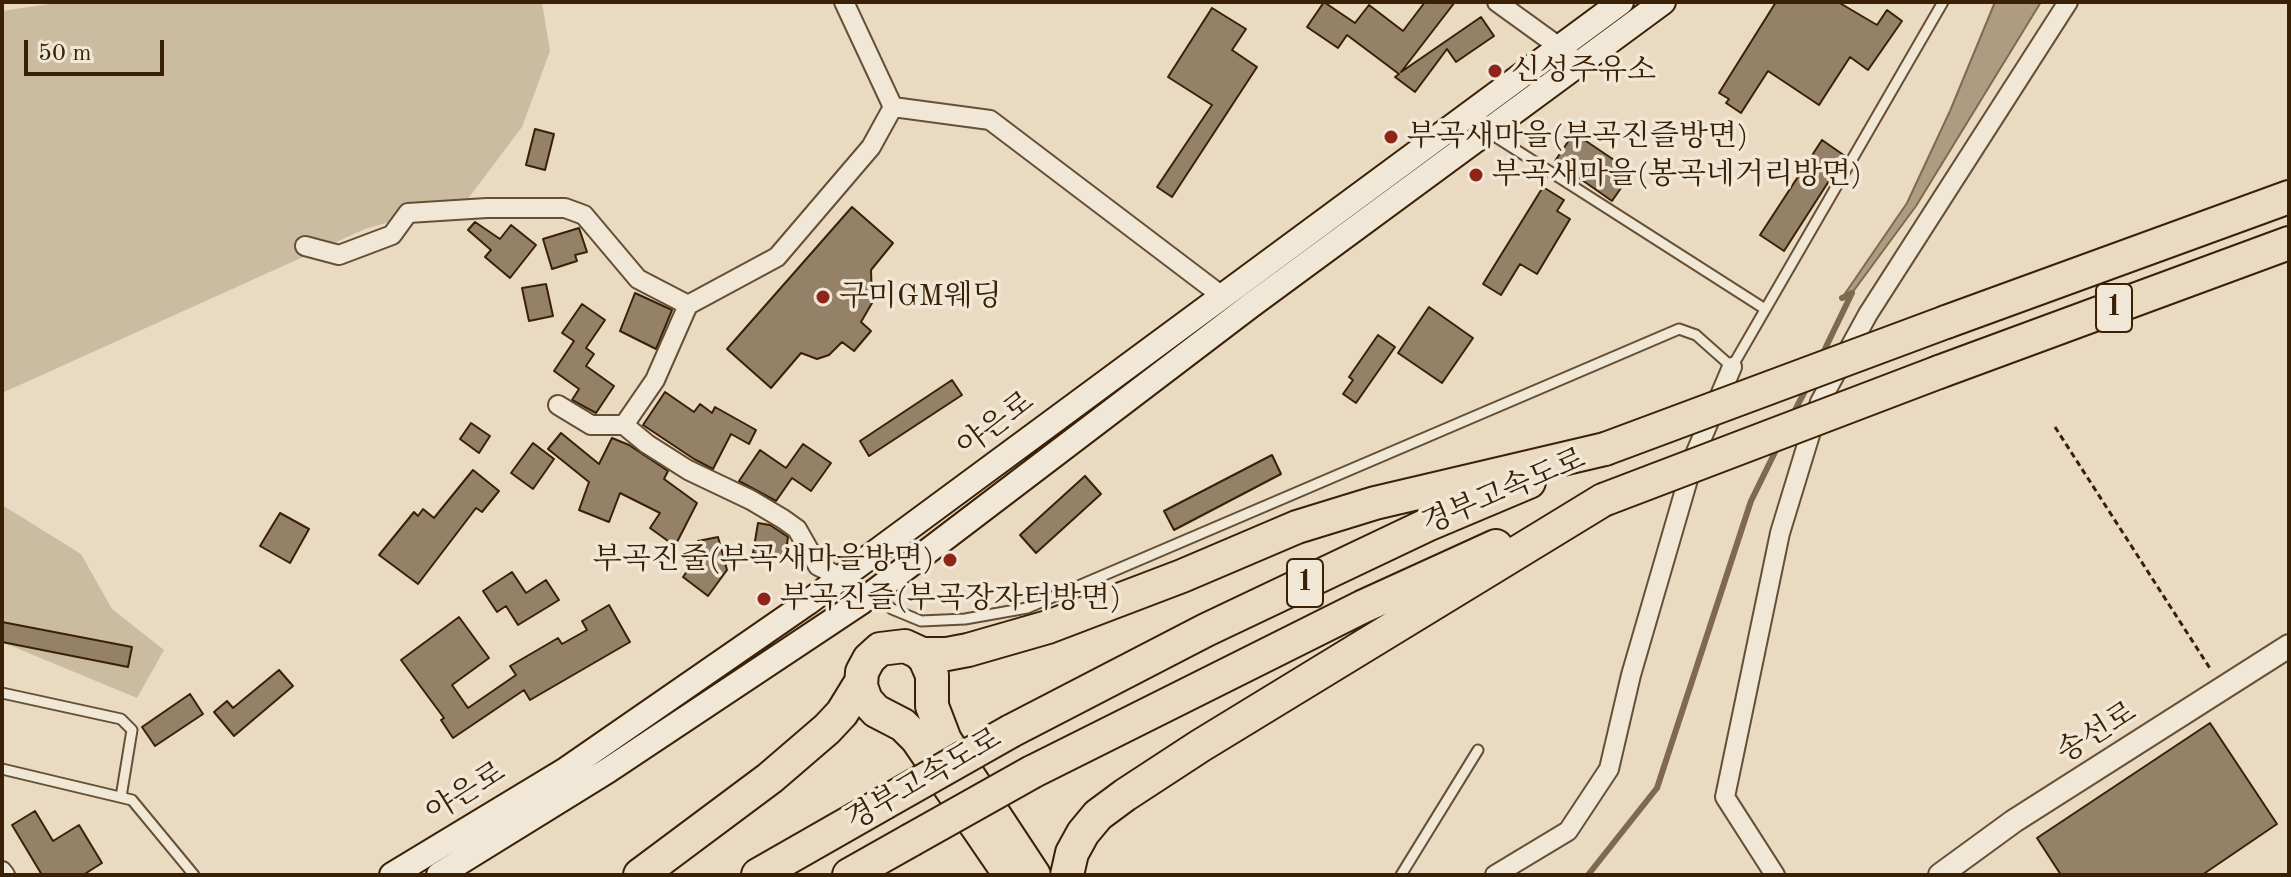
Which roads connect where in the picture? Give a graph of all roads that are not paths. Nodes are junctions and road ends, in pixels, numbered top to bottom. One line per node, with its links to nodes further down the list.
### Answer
1 (844, 2): 9 (street)
2 (1497, 2): 7 (street)
3 (1621, 2): 7 (main road, 야은로)
4 (1663, 2): 8 (main road, 야은로)
5 (1943, 2): 16 (lane)
6 (2068, 2): 42 (street)
7 (1559, 46): 8 (street); 14 (main road, 야은로)
8 (1581, 63): 10 (main road, 야은로)
9 (893, 107): 14 (street); 15 (street)
10 (1487, 131): 16 (lane); 23 (main road, 야은로)
11 (2289, 197): 20 (highway, 경부고속도로 / 1, bridge)
12 (2289, 243): 21 (highway, 경부고속도로 / 1, bridge)
13 (305, 246): 15 (street)
14 (1222, 296): 22 (main road, 야은로)
15 (688, 305): 19 (street)
16 (1765, 309): 17 (lane)
17 (1732, 367): 23 (lane); 41 (street)
18 (558, 405): 19 (street)
19 (624, 425): 22 (street)
20 (1605, 449): 25 (highway); 35 (highway, 경부고속도로 / 1, bridge)
21 (1603, 500): 36 (highway, 경부고속도로 / 1, bridge); 39 (highway)
22 (842, 578): 23 (lane); 32 (main road, 야은로)
23 (871, 594): 33 (main road, 야은로)
24 (2289, 646): 43 (street, 송선로)
25 (920, 654): 26 (highway); 38 (highway)
26 (861, 682): 34 (highway); 37 (highway)
27 (2, 693): 30 (lane)
28 (1478, 750): 40 (lane)
29 (2, 769): 30 (lane)
30 (121, 797): 31 (lane)
31 (194, 875)
32 (392, 875)
33 (439, 875)
34 (640, 875)
35 (758, 875)
36 (849, 875)
37 (1010, 875)
38 (1034, 875)
39 (1067, 875)
40 (1401, 875)
41 (1495, 875)
42 (1775, 875)
43 (1940, 875)

